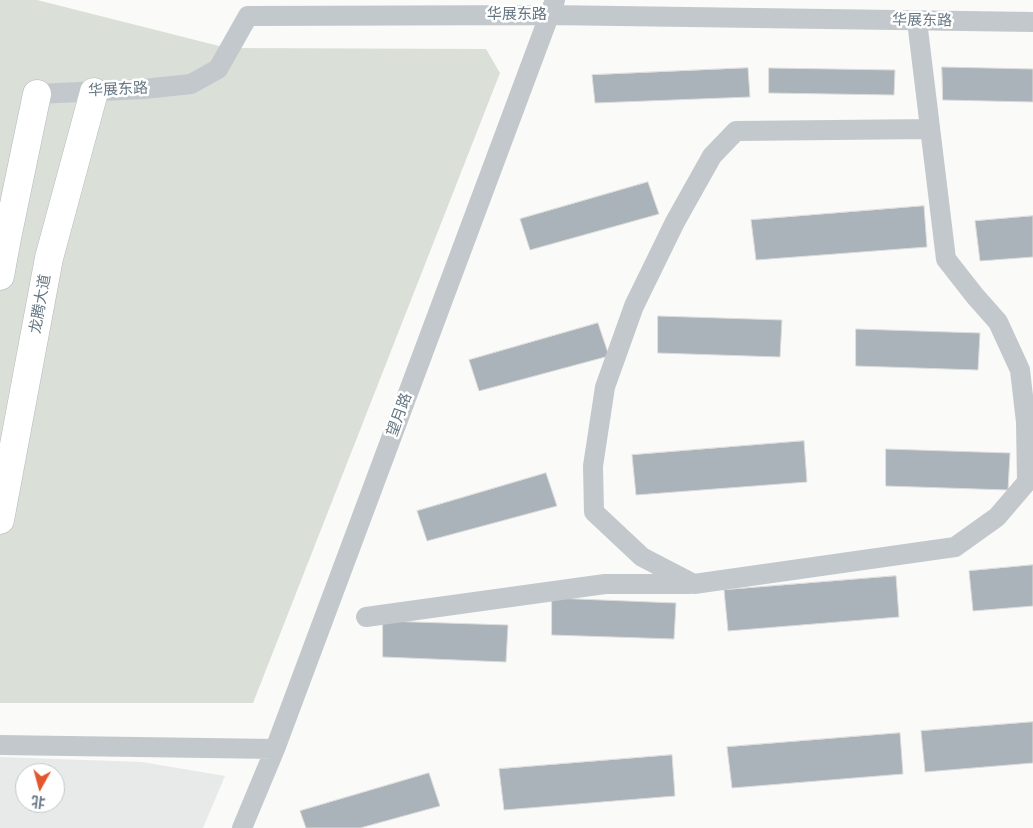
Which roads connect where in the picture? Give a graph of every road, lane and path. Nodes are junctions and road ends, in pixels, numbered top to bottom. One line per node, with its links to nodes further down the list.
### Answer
1 (552, 8): 2 (street, 华展东路); 4 (street, 华展东路); 12 (street, 望月路)
2 (917, 21): 3 (street, 华展东路); 6 (street)
3 (1033, 22)
4 (94, 92): 5 (street, 华展东路); 8 (main road, 龙腾大道)
5 (37, 94): 7 (main road)
6 (930, 129): 9 (street); 9 (street)
7 (0, 276)
8 (0, 520)
9 (694, 584): 10 (street)
10 (366, 618)
11 (0, 745): 12 (street)
12 (275, 749): 13 (street, 望月路)
13 (242, 828)

